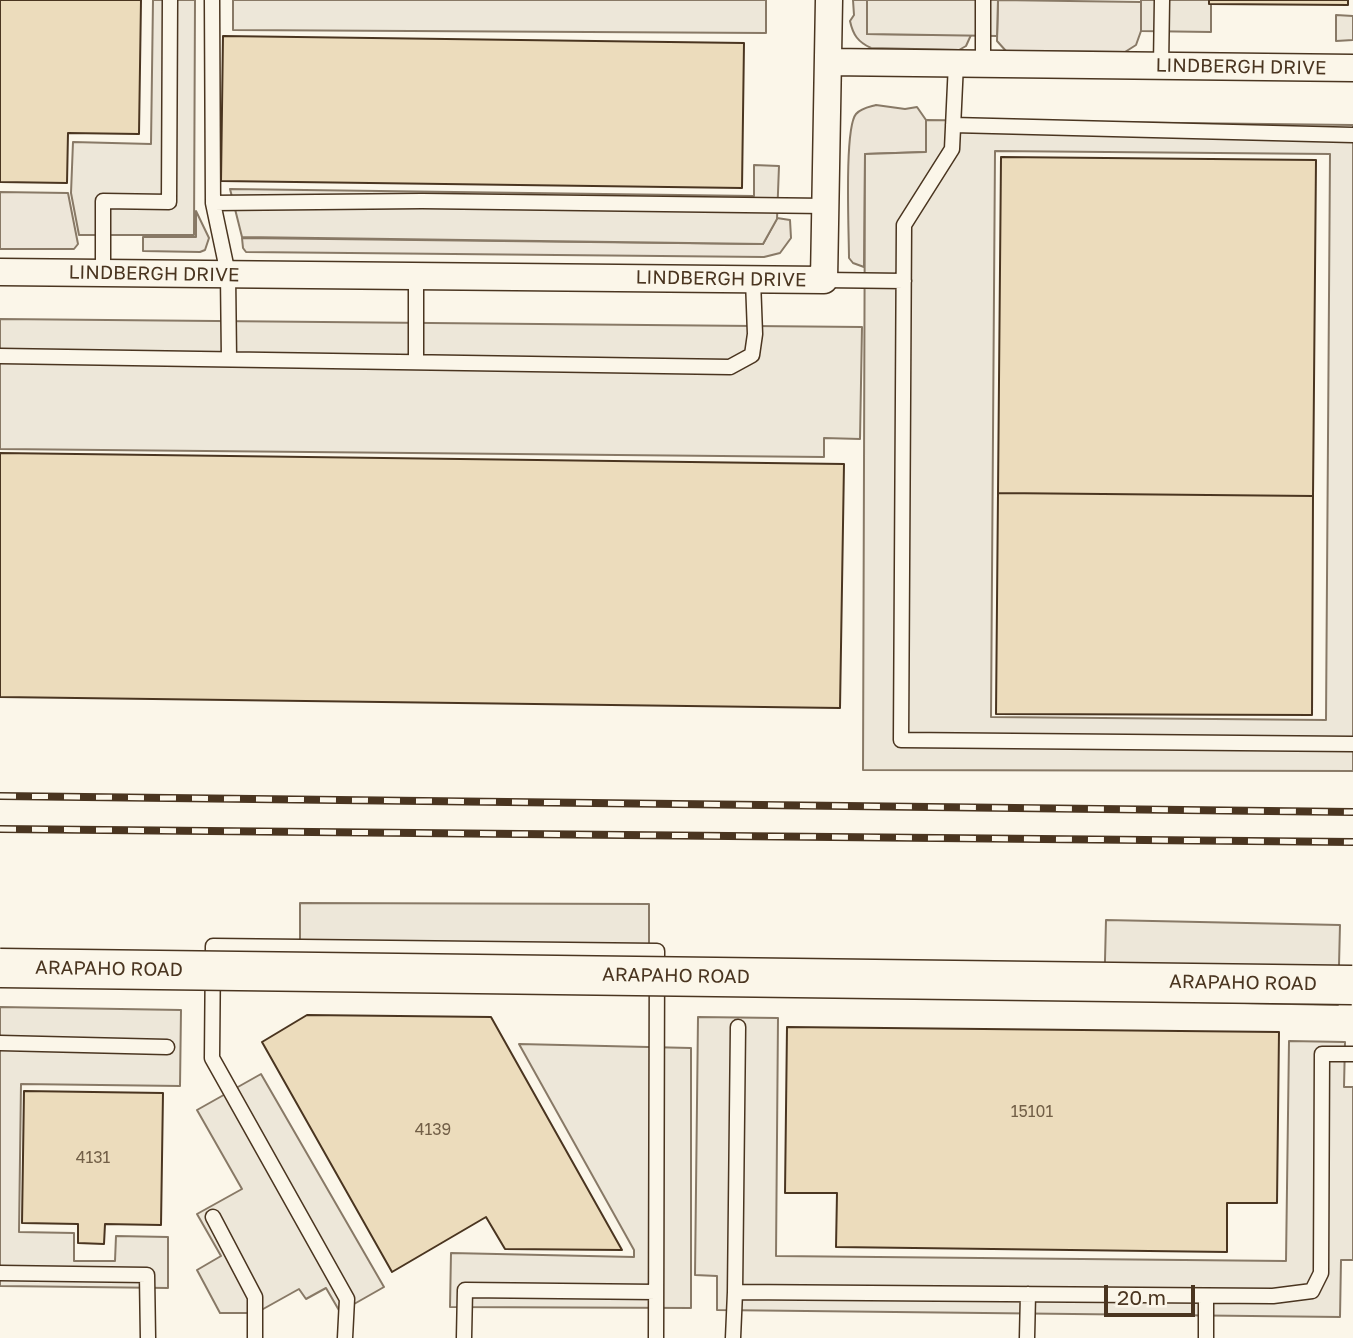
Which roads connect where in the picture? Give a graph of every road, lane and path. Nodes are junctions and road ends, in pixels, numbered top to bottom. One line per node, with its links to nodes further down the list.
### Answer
1 (170, 0): 16 (lane)
2 (212, 0): 13 (lane)
3 (829, 0): 6 (street)
4 (983, 0): 8 (lane)
5 (1162, 0): 9 (lane)
6 (828, 62): 7 (street, LINDBERGH DRIVE); 14 (street, LINDBERGH DRIVE)
7 (956, 63): 8 (street, LINDBERGH DRIVE); 11 (lane)
8 (983, 64): 9 (street, LINDBERGH DRIVE)
9 (1161, 66): 10 (street, LINDBERGH DRIVE)
10 (1353, 68)
11 (953, 125): 12 (lane); 21 (lane)
12 (1353, 135)
13 (213, 203): 14 (lane); 17 (lane)
14 (825, 206): 20 (street, LINDBERGH DRIVE)
15 (0, 272): 16 (street, LINDBERGH DRIVE)
16 (103, 273): 17 (street, LINDBERGH DRIVE)
17 (228, 274): 18 (street, LINDBERGH DRIVE); 23 (lane)
18 (416, 276): 19 (street, LINDBERGH DRIVE); 24 (lane)
19 (753, 280): 20 (street, LINDBERGH DRIVE); 24 (lane)
20 (824, 280): 21 (lane)
21 (904, 281): 25 (lane)
22 (0, 356): 23 (lane)
23 (229, 359): 24 (lane)
24 (416, 362)
25 (1353, 744)
26 (0, 968): 27 (main road, ARAPAHO ROAD, bridge)
27 (1352, 985)
28 (738, 1027): 35 (lane)
29 (0, 1043): 30 (lane)
30 (167, 1047)
31 (1353, 1054): 37 (lane)
32 (213, 1217): 39 (lane)
33 (0, 1273): 38 (lane)
34 (656, 1292): 40 (lane); 41 (lane); 42 (lane)
35 (735, 1292): 36 (lane); 43 (lane)
36 (1028, 1294): 37 (lane); 44 (lane)
37 (1206, 1296): 45 (lane)
38 (148, 1338)
39 (255, 1338)
40 (345, 1338)
41 (464, 1338)
42 (656, 1338)
43 (733, 1338)
44 (1027, 1338)
45 (1206, 1338)

